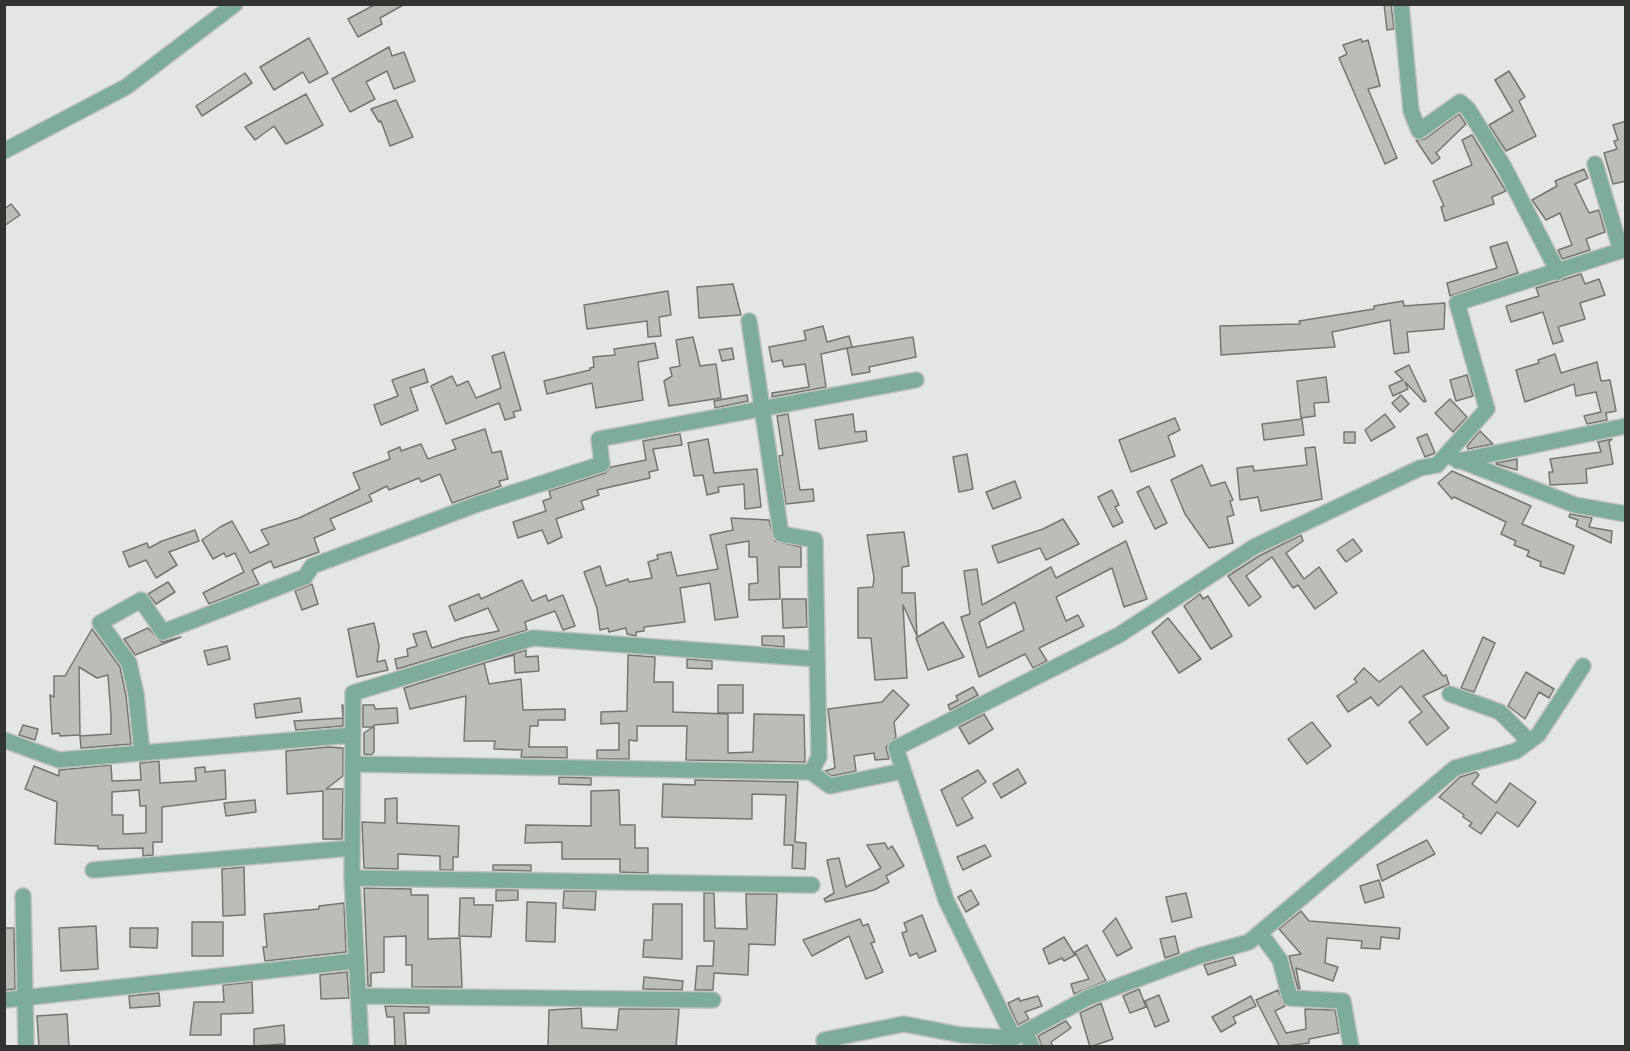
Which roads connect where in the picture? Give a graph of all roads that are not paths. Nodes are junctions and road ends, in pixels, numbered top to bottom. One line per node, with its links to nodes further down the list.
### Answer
1 (235, 4): 3 (street)
2 (1401, 4): 6 (street)
3 (4, 151)
4 (1595, 164): 5 (street)
5 (1623, 250): 6 (street)
6 (1558, 272): 11 (street)
7 (749, 321): 9 (street)
8 (916, 380): 9 (street)
9 (762, 409): 13 (street); 19 (street)
10 (1626, 426): 11 (street)
11 (1452, 458): 12 (street); 21 (street)
12 (1626, 514)
13 (817, 659): 16 (street); 22 (street)
14 (1583, 666): 18 (street)
15 (1450, 694): 18 (street)
16 (353, 735): 19 (street); 20 (street)
17 (4, 740): 19 (street)
18 (1529, 741): 28 (street)
19 (142, 753)
20 (353, 764): 22 (street); 23 (street)
21 (903, 771): 22 (street); 34 (street)
22 (811, 772)
23 (352, 848): 24 (street); 25 (street)
24 (93, 870)
25 (352, 878): 26 (street); 29 (street)
26 (813, 885)
27 (22, 896): 31 (street)
28 (1260, 933): 34 (street); 39 (street)
29 (355, 961): 30 (street); 31 (street)
30 (358, 996): 33 (street); 36 (street)
31 (25, 998): 32 (street); 35 (street)
32 (4, 1000)
33 (713, 1000)
34 (1019, 1035): 37 (street); 38 (street)
35 (26, 1047)
36 (361, 1047)
37 (826, 1047)
38 (1032, 1047)
39 (1351, 1047)

